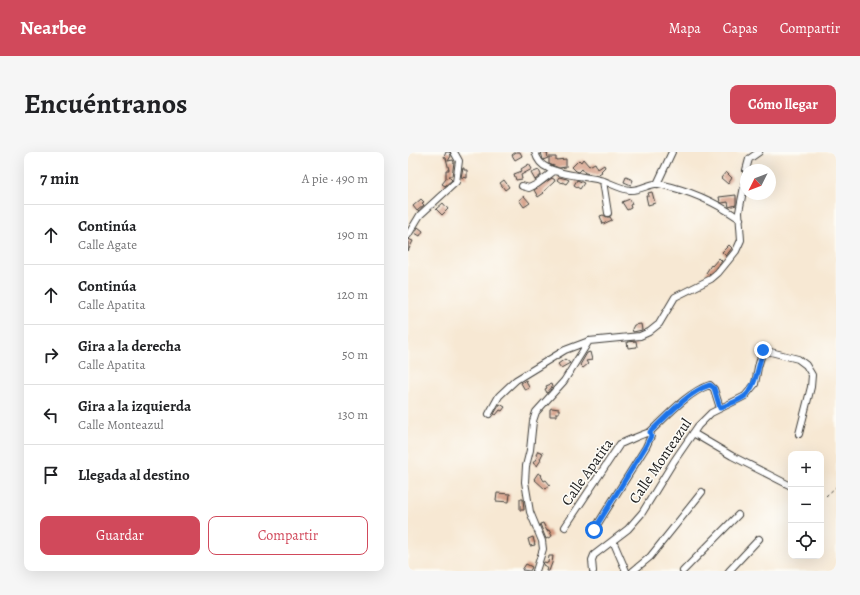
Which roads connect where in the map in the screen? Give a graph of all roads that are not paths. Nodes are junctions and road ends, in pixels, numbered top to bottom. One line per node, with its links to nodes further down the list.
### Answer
1 (454, 152): 13 (street)
2 (535, 152): 6 (street)
3 (672, 152): 8 (street)
4 (759, 152): 5 (street)
5 (748, 164)
6 (554, 171): 7 (street); 9 (street)
7 (603, 181): 8 (street); 11 (street)
8 (657, 184): 12 (street)
9 (522, 186)
10 (741, 200): 12 (street)
11 (608, 212)
12 (740, 219): 14 (street)
13 (408, 235)
14 (589, 341): 16 (street); 27 (street)
15 (720, 408): 17 (street, Calle Apatita); 18 (street, Calle Monteazul); 19 (street, Calle Monteazul)
16 (488, 414)
17 (650, 432): 23 (street, Calle Apatita); 24 (street)
18 (693, 433): 20 (street); 26 (street, Calle Monteazul)
19 (798, 434)
20 (788, 484)
21 (702, 492): 30 (street)
22 (738, 515): 31 (street)
23 (565, 527)
24 (594, 530)
25 (759, 539): 32 (street)
26 (614, 541): 28 (street, Calle Monteazul); 29 (street)
27 (536, 571)
28 (593, 571)
29 (626, 571)
30 (633, 571)
31 (683, 571)
32 (729, 571)

